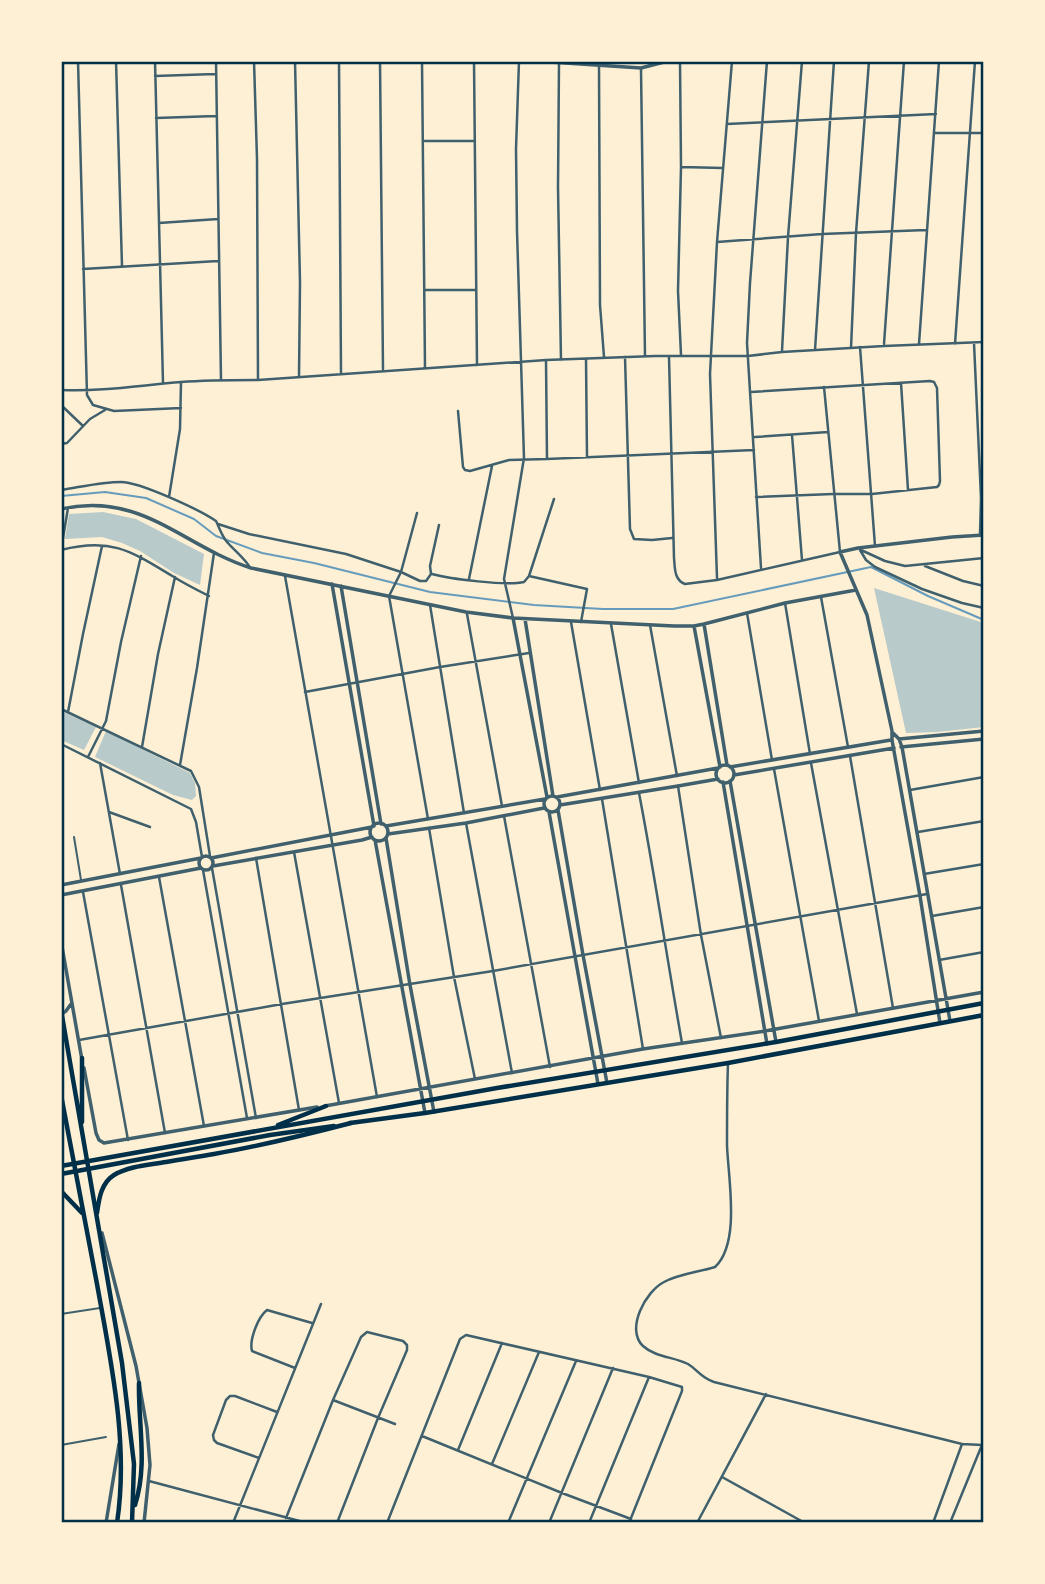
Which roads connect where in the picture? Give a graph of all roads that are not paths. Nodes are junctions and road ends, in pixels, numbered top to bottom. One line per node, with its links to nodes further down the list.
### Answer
1 (78, 61): 57 (street)
2 (116, 61): 56 (street)
3 (155, 61): 28 (street)
4 (216, 61): 27 (street)
5 (254, 61): 86 (street)
6 (295, 61): 84 (street)
7 (339, 61): 83 (street)
8 (380, 61): 82 (street)
9 (422, 61): 41 (street)
10 (474, 61): 42 (street)
11 (519, 61): 79 (street)
12 (535, 61): 23 (street)
13 (668, 61): 26 (street)
14 (680, 61): 43 (street)
15 (732, 61): 37 (street)
16 (767, 61): 36 (street)
17 (802, 61): 35 (street)
18 (834, 61): 34 (street)
19 (869, 61): 32 (street)
20 (904, 61): 30 (street)
21 (939, 61): 29 (street)
22 (975, 61): 38 (street)
23 (559, 63): 24 (street); 78 (street)
24 (571, 63): 25 (street)
25 (599, 66): 26 (street); 74 (street)
26 (640, 68): 69 (street)
27 (216, 74): 28 (street); 31 (street)
28 (155, 76): 33 (street)
29 (936, 114): 30 (street); 40 (street)
30 (900, 115): 32 (street); 48 (street)
31 (216, 117): 33 (street); 45 (street)
32 (865, 117): 34 (street); 49 (street)
33 (156, 118): 46 (street)
34 (831, 119): 35 (street); 50 (street)
35 (798, 120): 36 (street); 51 (street)
36 (762, 123): 37 (street); 52 (street)
37 (727, 124): 44 (street)
38 (969, 132): 39 (street); 40 (street); 63 (street)
39 (984, 132)
40 (934, 134): 47 (street)
41 (423, 141): 42 (street); 58 (street)
42 (475, 141): 59 (street)
43 (681, 167): 44 (street); 70 (street)
44 (723, 168): 53 (street)
45 (218, 219): 46 (street); 54 (street)
46 (159, 223): 55 (street)
47 (926, 230): 48 (street); 62 (street)
48 (892, 232): 49 (street); 64 (street)
49 (856, 233): 50 (street); 66 (street)
50 (822, 234): 51 (street); 67 (street)
51 (788, 237): 52 (street); 68 (street)
52 (754, 239): 53 (street); 71 (street)
53 (718, 242): 73 (street)
54 (218, 261): 55 (street); 85 (street)
55 (160, 265): 56 (street); 91 (street)
56 (122, 266): 57 (street)
57 (83, 269): 95 (street)
58 (425, 290): 59 (street); 81 (street)
59 (476, 290): 80 (street)
60 (984, 342): 61 (street)
61 (974, 343): 63 (street); 88 (street)
62 (919, 344): 63 (street); 64 (street)
63 (955, 344)
64 (884, 345): 65 (street)
65 (860, 347): 66 (street); 92 (street)
66 (851, 348): 67 (street)
67 (815, 350): 68 (street)
68 (782, 352): 71 (street)
69 (645, 356): 72 (street); 75 (street)
70 (681, 356): 72 (street); 73 (street)
71 (748, 356): 73 (street); 96 (street)
72 (669, 357): 110 (street)
73 (711, 357): 109 (street)
74 (604, 358): 75 (street); 76 (street)
75 (625, 358): 111 (street)
76 (586, 359): 78 (street); 112 (street)
77 (546, 360): 78 (street); 79 (street); 114 (street)
78 (561, 360)
79 (521, 362): 80 (street); 113 (street)
80 (477, 365): 81 (street)
81 (425, 368): 82 (street)
82 (383, 370): 83 (street)
83 (341, 373): 84 (street)
84 (299, 377): 86 (street)
85 (220, 380): 86 (street); 87 (street)
86 (258, 380)
87 (181, 382): 91 (street); 98 (street)
88 (976, 382): 89 (street); 101 (street)
89 (984, 382)
90 (901, 383): 92 (street); 118 (street); 118 (street)
91 (163, 384): 95 (street)
92 (863, 385): 93 (street); 121 (street)
93 (824, 387): 96 (street); 104 (street)
94 (61, 390): 95 (street)
95 (86, 390): 99 (street)
96 (751, 392): 106 (street)
97 (61, 405): 103 (street)
98 (181, 408): 99 (street); 123 (street)
99 (105, 410): 103 (street)
100 (458, 411): 116 (street)
101 (978, 420): 102 (street); 115 (street)
102 (984, 421)
103 (83, 425): 107 (street)
104 (828, 432): 105 (street); 119 (street)
105 (793, 435): 106 (street); 120 (street)
106 (754, 437): 108 (street)
107 (61, 444)
108 (754, 450): 109 (street); 122 (street)
109 (713, 453): 110 (street); 151 (street)
110 (671, 454): 111 (street); 132 (street)
111 (627, 455): 112 (street); 132 (street)
112 (587, 457): 114 (street)
113 (524, 458): 114 (street); 116 (street); 153 (street)
114 (547, 459)
115 (981, 459): 124 (street)
116 (492, 465): 150 (street)
117 (61, 490): 123 (street)
118 (908, 490): 121 (street)
119 (833, 494): 120 (street); 121 (street); 137 (street)
120 (797, 495): 122 (street); 141 (street)
121 (872, 495): 134 (street)
122 (756, 497): 144 (street)
123 (169, 498): 129 (street)
124 (982, 498): 131 (street)
125 (554, 499): 148 (street)
126 (68, 507): 127 (street); 136 (street); 138 (street)
127 (61, 509)
128 (417, 513): 145 (street)
129 (218, 524): 143 (street); 145 (street)
130 (439, 525): 146 (street)
131 (982, 535): 134 (street)
132 (673, 538): 151 (street)
133 (102, 546): 136 (street); 139 (street); 182 (street)
134 (875, 546): 135 (street)
135 (859, 549): 137 (street); 142 (street); 162 (street)
136 (61, 550)
137 (840, 552): 141 (street); 156 (street)
138 (214, 554): 143 (street); 157 (street)
139 (141, 556): 149 (street); 183 (street)
140 (984, 558): 142 (street)
141 (802, 560): 144 (street)
142 (922, 565): 155 (street)
143 (251, 568): 147 (street)
144 (761, 569): 151 (street)
145 (401, 572): 146 (street); 158 (street)
146 (431, 573): 150 (street)
147 (285, 576): 152 (street); 180 (street)
148 (529, 576): 153 (street); 168 (street)
149 (174, 578): 157 (street); 190 (street)
150 (469, 579): 153 (street)
151 (717, 580)
152 (332, 584): 154 (street); 179 (street)
153 (505, 585): 165 (street)
154 (341, 586): 158 (street); 178 (street)
155 (984, 586)
156 (856, 590): 159 (street); 184 (street)
157 (209, 596): 200 (street)
158 (389, 596): 161 (street); 177 (street)
159 (821, 597): 160 (street); 191 (street)
160 (785, 603): 164 (street); 194 (street)
161 (430, 604): 163 (street); 176 (street)
162 (984, 608)
163 (467, 612): 165 (street); 175 (street)
164 (747, 613): 170 (street); 197 (street)
165 (513, 618): 166 (street); 174 (street)
166 (525, 619): 167 (street); 173 (street)
167 (571, 622): 168 (street); 212 (street)
168 (581, 622): 169 (street)
169 (611, 622): 171 (street); 210 (street)
170 (704, 624): 172 (street); 201 (street)
171 (650, 625): 172 (street); 205 (street)
172 (694, 626): 202 (street)
173 (531, 653): 174 (street); 215 (street)
174 (520, 654): 175 (street); 216 (street)
175 (476, 661): 176 (street); 218 (street)
176 (440, 667): 177 (street); 223 (street)
177 (402, 674): 178 (street); 225 (street)
178 (358, 682): 179 (street); 228 (street)
179 (349, 683): 180 (street); 230 (street)
180 (305, 692): 233 (street)
181 (61, 709): 182 (street)
182 (68, 712): 183 (street)
183 (102, 729): 190 (street); 196 (street)
184 (892, 731): 186 (street); 188 (street)
185 (984, 731): 186 (street)
186 (899, 739): 188 (street); 192 (street)
187 (984, 739): 192 (street)
188 (892, 740): 191 (street); 193 (street)
189 (61, 744): 196 (street)
190 (142, 747): 200 (street)
191 (848, 747): 194 (street)
192 (902, 747): 193 (street); 213 (street)
193 (894, 748): 195 (street); 254 (street)
194 (810, 754): 197 (street)
195 (850, 755): 198 (street); 255 (street)
196 (88, 757): 199 (street)
197 (772, 760): 201 (street)
198 (811, 762): 203 (street); 257 (street)
199 (100, 763): 221 (street); 240 (street)
200 (180, 765): 239 (street)
201 (728, 766): 202 (street); 204 (street)
202 (719, 768): 205 (street); 207 (street)
203 (774, 769): 204 (street); 258 (street)
204 (734, 775): 208 (street)
205 (677, 776): 210 (street)
206 (984, 778): 213 (street)
207 (718, 779): 209 (street); 211 (street)
208 (730, 781): 209 (street); 260 (street)
209 (723, 782): 261 (street)
210 (639, 783): 212 (street)
211 (678, 786): 214 (street); 262 (street)
212 (600, 790): 215 (street)
213 (909, 790): 232 (street)
214 (639, 793): 217 (street); 264 (street)
215 (555, 796): 216 (street); 219 (street)
216 (546, 798): 218 (street); 220 (street)
217 (602, 799): 219 (street); 265 (street)
218 (502, 806): 223 (street)
219 (559, 807): 222 (street); 267 (street)
220 (544, 808): 222 (street); 224 (street)
221 (109, 812): 229 (street); 245 (street)
222 (549, 812): 268 (street)
223 (464, 813): 225 (street)
224 (504, 816): 227 (street); 270 (street)
225 (428, 818): 228 (street)
226 (984, 821): 232 (street)
227 (466, 823): 231 (street); 271 (street)
228 (383, 825): 230 (street); 234 (street)
229 (149, 827)
230 (373, 827): 233 (street); 236 (street)
231 (429, 828): 234 (street); 272 (street)
232 (916, 832): 246 (street)
233 (330, 836): 237 (street); 239 (street)
234 (387, 836): 236 (street); 273 (street)
235 (74, 837): 248 (lane)
236 (373, 839): 237 (street); 274 (street)
237 (332, 845): 238 (street); 276 (street)
238 (294, 852): 241 (street); 278 (street)
239 (211, 857): 240 (street); 243 (street)
240 (201, 858): 244 (street); 245 (street)
241 (256, 858): 243 (street); 282 (street)
242 (984, 864): 246 (street)
243 (212, 867): 244 (street); 287 (street)
244 (202, 869): 247 (street); 289 (street)
245 (120, 874): 248 (street)
246 (923, 874): 252 (street)
247 (159, 877): 249 (street); 293 (street)
248 (81, 881): 250 (street)
249 (121, 884): 251 (street); 295 (street)
250 (61, 885)
251 (83, 891): 253 (street); 298 (street)
252 (927, 894): 254 (street); 259 (street)
253 (61, 895)
254 (920, 896): 255 (street); 279 (street)
255 (876, 903): 257 (street); 283 (street)
256 (984, 907): 259 (street)
257 (838, 909): 258 (street); 288 (street)
258 (800, 915): 260 (street); 291 (street)
259 (931, 916): 269 (street)
260 (755, 924): 261 (street); 296 (street)
261 (748, 926): 262 (street); 297 (street)
262 (701, 935): 264 (street); 299 (street)
263 (61, 941): 280 (street)
264 (664, 941): 265 (street); 302 (street)
265 (626, 948): 267 (street); 304 (street)
266 (984, 952): 269 (street)
267 (583, 955): 268 (street); 305 (street)
268 (575, 957): 270 (street); 307 (street)
269 (939, 960): 277 (street)
270 (530, 964): 271 (street); 309 (street)
271 (493, 971): 272 (street); 312 (street)
272 (454, 977): 273 (street); 313 (street)
273 (410, 985): 274 (street); 316 (street)
274 (402, 986): 276 (street); 317 (street)
275 (984, 992): 277 (street)
276 (358, 993): 278 (street); 319 (street)
277 (945, 998): 279 (street); 284 (street)
278 (320, 999): 282 (street); 322 (street)
279 (937, 999): 283 (street); 285 (street)
280 (72, 1000): 286 (street); 300 (street)
281 (984, 1003): 284 (main road)
282 (282, 1004): 287 (street); 325 (street)
283 (893, 1008): 288 (street)
284 (947, 1009): 285 (main road); 292 (street)
285 (938, 1010): 294 (street); 301 (main road)
286 (62, 1013): 335 (main road)
287 (237, 1013): 289 (street); 328 (street)
288 (857, 1014): 291 (street)
289 (229, 1015): 293 (street); 329 (street)
290 (984, 1015): 292 (main road)
291 (819, 1021): 296 (street)
292 (950, 1021): 294 (main road)
293 (184, 1022): 295 (street); 331 (street)
294 (940, 1023): 308 (main road)
295 (147, 1029): 298 (street); 334 (street)
296 (774, 1029): 297 (street); 301 (street)
297 (765, 1031): 299 (street); 303 (street)
298 (109, 1035): 300 (street); 336 (street)
299 (722, 1038): 302 (street)
300 (79, 1040): 306 (street)
301 (776, 1042): 303 (main road)
302 (682, 1043): 304 (street)
303 (767, 1044): 310 (main road)
304 (643, 1049): 305 (street)
305 (603, 1057): 307 (street); 310 (street)
306 (82, 1058): 335 (main road); 336 (street)
307 (593, 1059): 309 (street); 311 (street)
308 (728, 1063): 314 (main road); 353 (street)
309 (550, 1066): 312 (street)
310 (605, 1070): 311 (main road); 314 (street)
311 (596, 1071): 315 (street); 320 (main road)
312 (512, 1073): 313 (street)
313 (475, 1079): 316 (street)
314 (607, 1083): 315 (main road)
315 (598, 1084): 326 (main road)
316 (430, 1087): 317 (street); 320 (street)
317 (421, 1089): 319 (street); 321 (street)
318 (61, 1095): 332 (main road)
319 (377, 1097): 322 (street)
320 (432, 1099): 321 (main road); 326 (street)
321 (423, 1100): 327 (street); 333 (main road)
322 (339, 1104): 323 (street)
323 (327, 1106): 325 (street); 333 (main road)
324 (61, 1109): 332 (main road)
325 (299, 1110): 328 (street)
326 (434, 1112): 327 (main road)
327 (425, 1113): 330 (main road)
328 (256, 1118): 329 (street)
329 (247, 1119): 331 (street)
330 (351, 1123): 338 (main road); 341 (main road)
331 (204, 1126): 334 (street)
332 (68, 1128): 340 (main road)
333 (268, 1129): 337 (main road)
334 (165, 1133): 336 (street)
335 (82, 1137): 341 (main road)
336 (128, 1140)
337 (62, 1166)
338 (62, 1174)
339 (61, 1191): 340 (main road)
340 (84, 1215): 343 (main road)
341 (97, 1217): 352 (street); 374 (main road)
342 (321, 1304): 345 (street)
343 (101, 1308): 344 (lane); 360 (main road)
344 (61, 1314)
345 (313, 1323): 349 (street); 349 (street)
346 (502, 1343): 347 (street); 358 (street); 365 (street)
347 (539, 1352): 348 (street); 367 (street)
348 (576, 1361): 350 (street); 369 (street)
349 (295, 1368): 355 (street)
350 (613, 1368): 351 (street); 371 (street)
351 (649, 1377): 373 (street); 376 (street)
352 (139, 1383): 370 (street); 374 (main road)
353 (766, 1394): 362 (street); 368 (street)
354 (333, 1400): 356 (street); 356 (street); 375 (street)
355 (278, 1413): 366 (street); 366 (street)
356 (378, 1418): 357 (street); 383 (street)
357 (395, 1424)
358 (421, 1436): 365 (street); 384 (street)
359 (106, 1437): 364 (lane)
360 (120, 1439): 377 (street); 378 (main road)
361 (984, 1440): 363 (street)
362 (962, 1444): 363 (street); 390 (street)
363 (982, 1444): 391 (street)
364 (61, 1445)
365 (458, 1451): 367 (street)
366 (259, 1458): 372 (street)
367 (492, 1464): 369 (street)
368 (722, 1477): 388 (street); 389 (street)
369 (526, 1479): 371 (street); 385 (street)
370 (149, 1481): 372 (street); 380 (street)
371 (562, 1493): 373 (street); 386 (street)
372 (241, 1505): 375 (street); 381 (street)
373 (596, 1505): 376 (street); 387 (street)
374 (133, 1509): 379 (main road)
375 (286, 1518): 382 (street)
376 (630, 1521)
377 (106, 1523)
378 (117, 1523)
379 (132, 1523)
380 (144, 1523)
381 (233, 1523)
382 (307, 1523)
383 (337, 1523)
384 (387, 1523)
385 (508, 1523)
386 (549, 1523)
387 (589, 1523)
388 (697, 1523)
389 (805, 1523)
390 (933, 1523)
391 (950, 1523)

